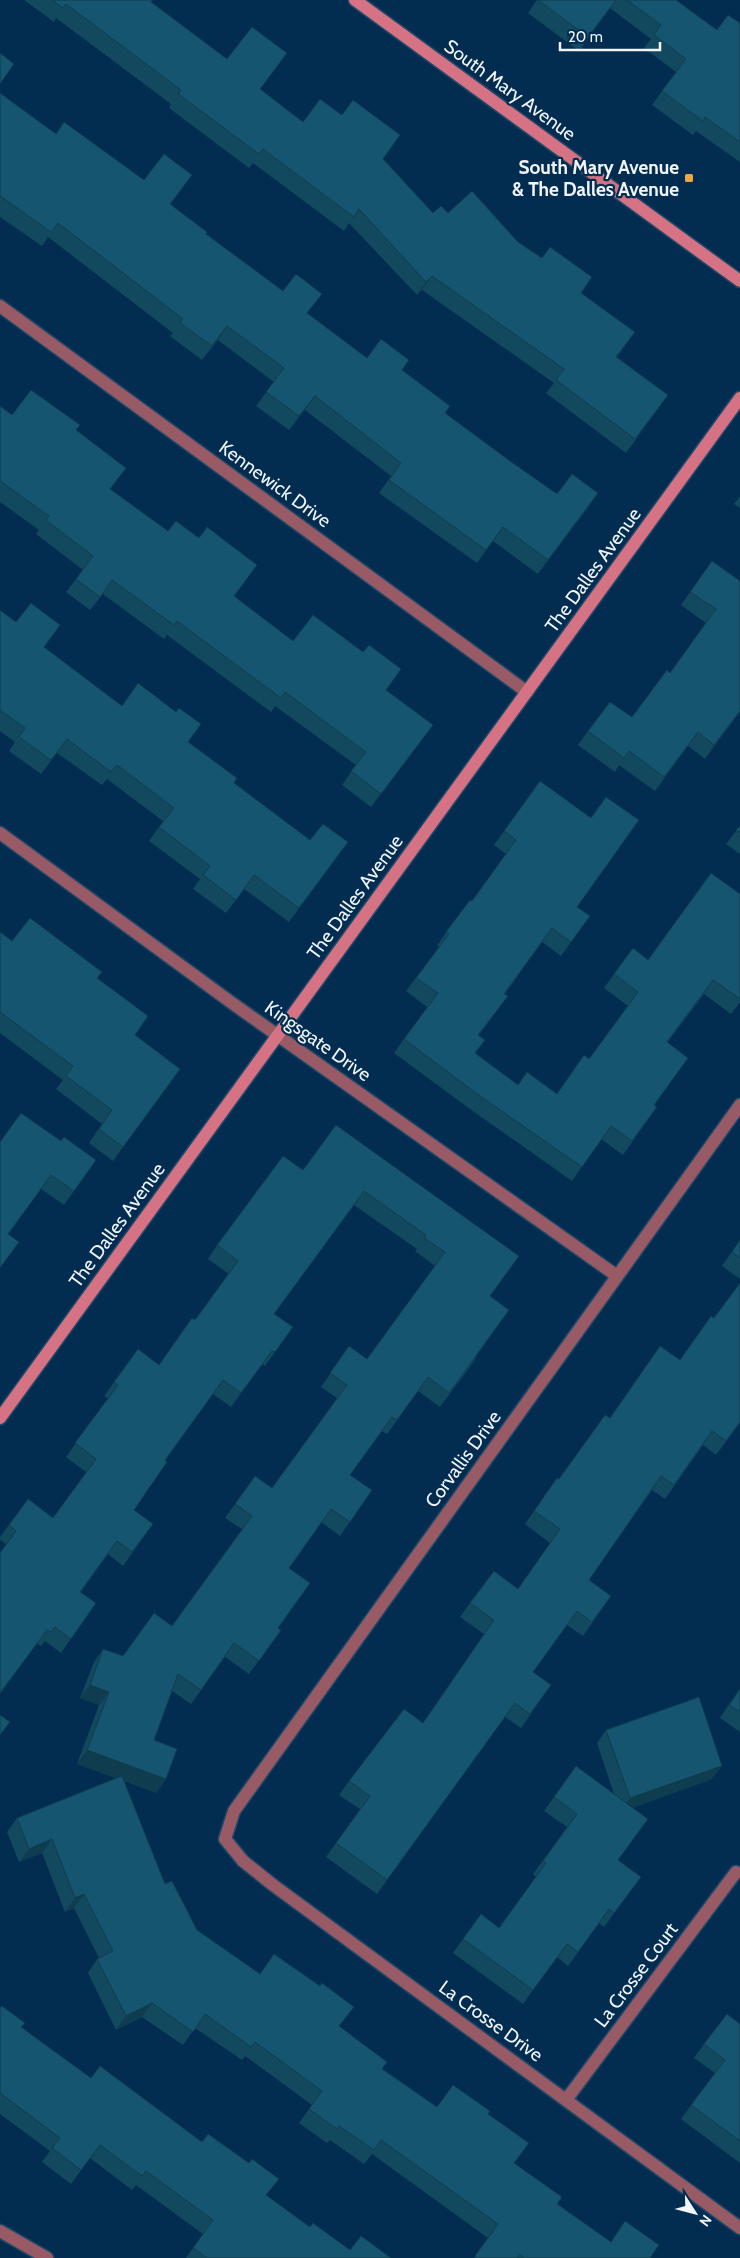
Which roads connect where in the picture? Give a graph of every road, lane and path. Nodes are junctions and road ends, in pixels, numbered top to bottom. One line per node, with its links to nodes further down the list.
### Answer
1 (355, 0): 2 (street, South Mary Avenue)
2 (740, 281)
3 (0, 306): 5 (street, Kennewick Drive)
4 (740, 398): 5 (street, The Dalles Avenue)
5 (527, 692): 7 (street, The Dalles Avenue)
6 (0, 833): 7 (street, Kingsgate Drive)
7 (278, 1035): 9 (street, Kingsgate Drive); 10 (street, The Dalles Avenue)
8 (740, 1104): 9 (street, Corvallis Drive)
9 (618, 1276): 11 (street, Corvallis Drive)
10 (0, 1418)
11 (225, 1839): 13 (street, La Crosse Drive)
12 (736, 1872): 13 (street, La Crosse Court)
13 (566, 2100): 14 (street, La Crosse Drive)
14 (740, 2228)
15 (0, 2231): 16 (street)
16 (47, 2258)

